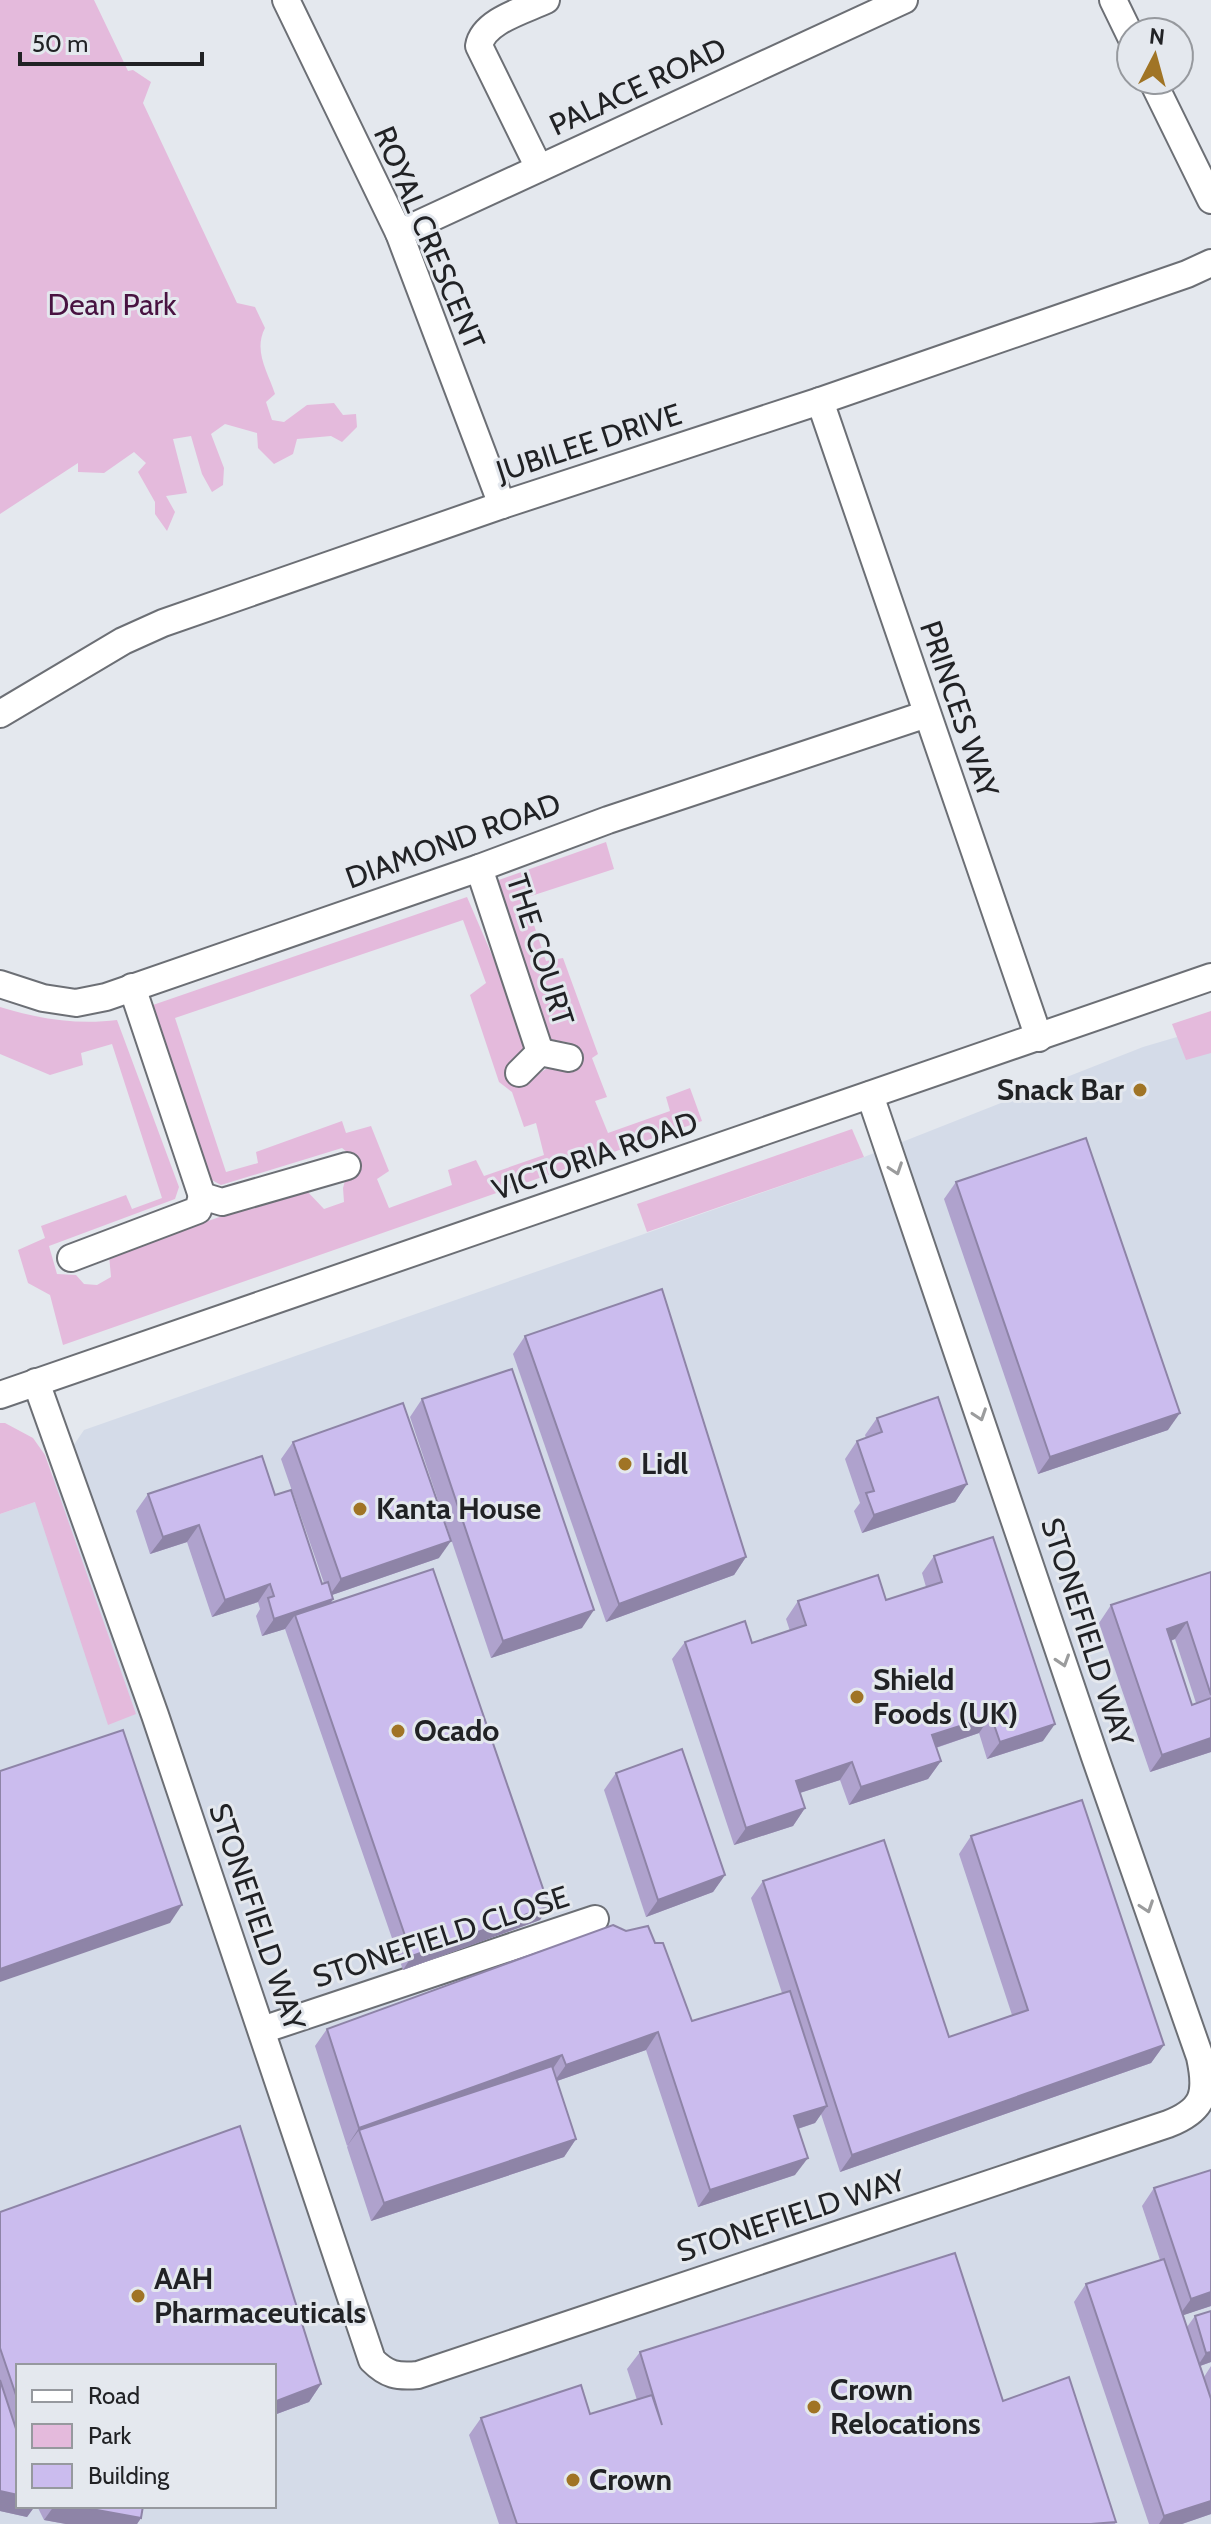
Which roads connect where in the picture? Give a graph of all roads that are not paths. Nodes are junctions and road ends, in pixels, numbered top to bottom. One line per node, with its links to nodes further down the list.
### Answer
1 (286, 0): 7 (street, ROYAL CRESCENT)
2 (546, 0): 5 (street)
3 (904, 0): 5 (street, PALACE ROAD)
4 (1160, 96): 6 (street)
5 (539, 168): 7 (street, PALACE ROAD)
6 (1211, 200)
7 (399, 233): 10 (street, ROYAL CRESCENT)
8 (1211, 263): 9 (street, JUBILEE DRIVE)
9 (820, 401): 10 (street, JUBILEE DRIVE); 12 (street, PRINCES WAY)
10 (502, 505): 11 (street, JUBILEE DRIVE)
11 (0, 714)
12 (927, 714): 13 (street, DIAMOND ROAD); 17 (street, PRINCES WAY)
13 (479, 868): 16 (street, DIAMOND ROAD); 18 (street, THE COURT)
14 (1211, 977): 17 (street, VICTORIA ROAD)
15 (0, 984): 16 (street, DIAMOND ROAD)
16 (132, 987): 23 (street)
17 (1039, 1038): 21 (street, VICTORIA ROAD)
18 (540, 1052): 19 (street); 20 (street)
19 (569, 1058)
20 (519, 1073)
21 (870, 1095): 25 (street, VICTORIA ROAD); 28 (street, STONEFIELD WAY, one-way to 28)
22 (347, 1166): 23 (street)
23 (202, 1196): 24 (street)
24 (71, 1258)
25 (36, 1382): 26 (street, VICTORIA ROAD); 28 (street, STONEFIELD WAY)
26 (0, 1395)
27 (595, 1919): 28 (street, STONEFIELD CLOSE)
28 (262, 2030)

